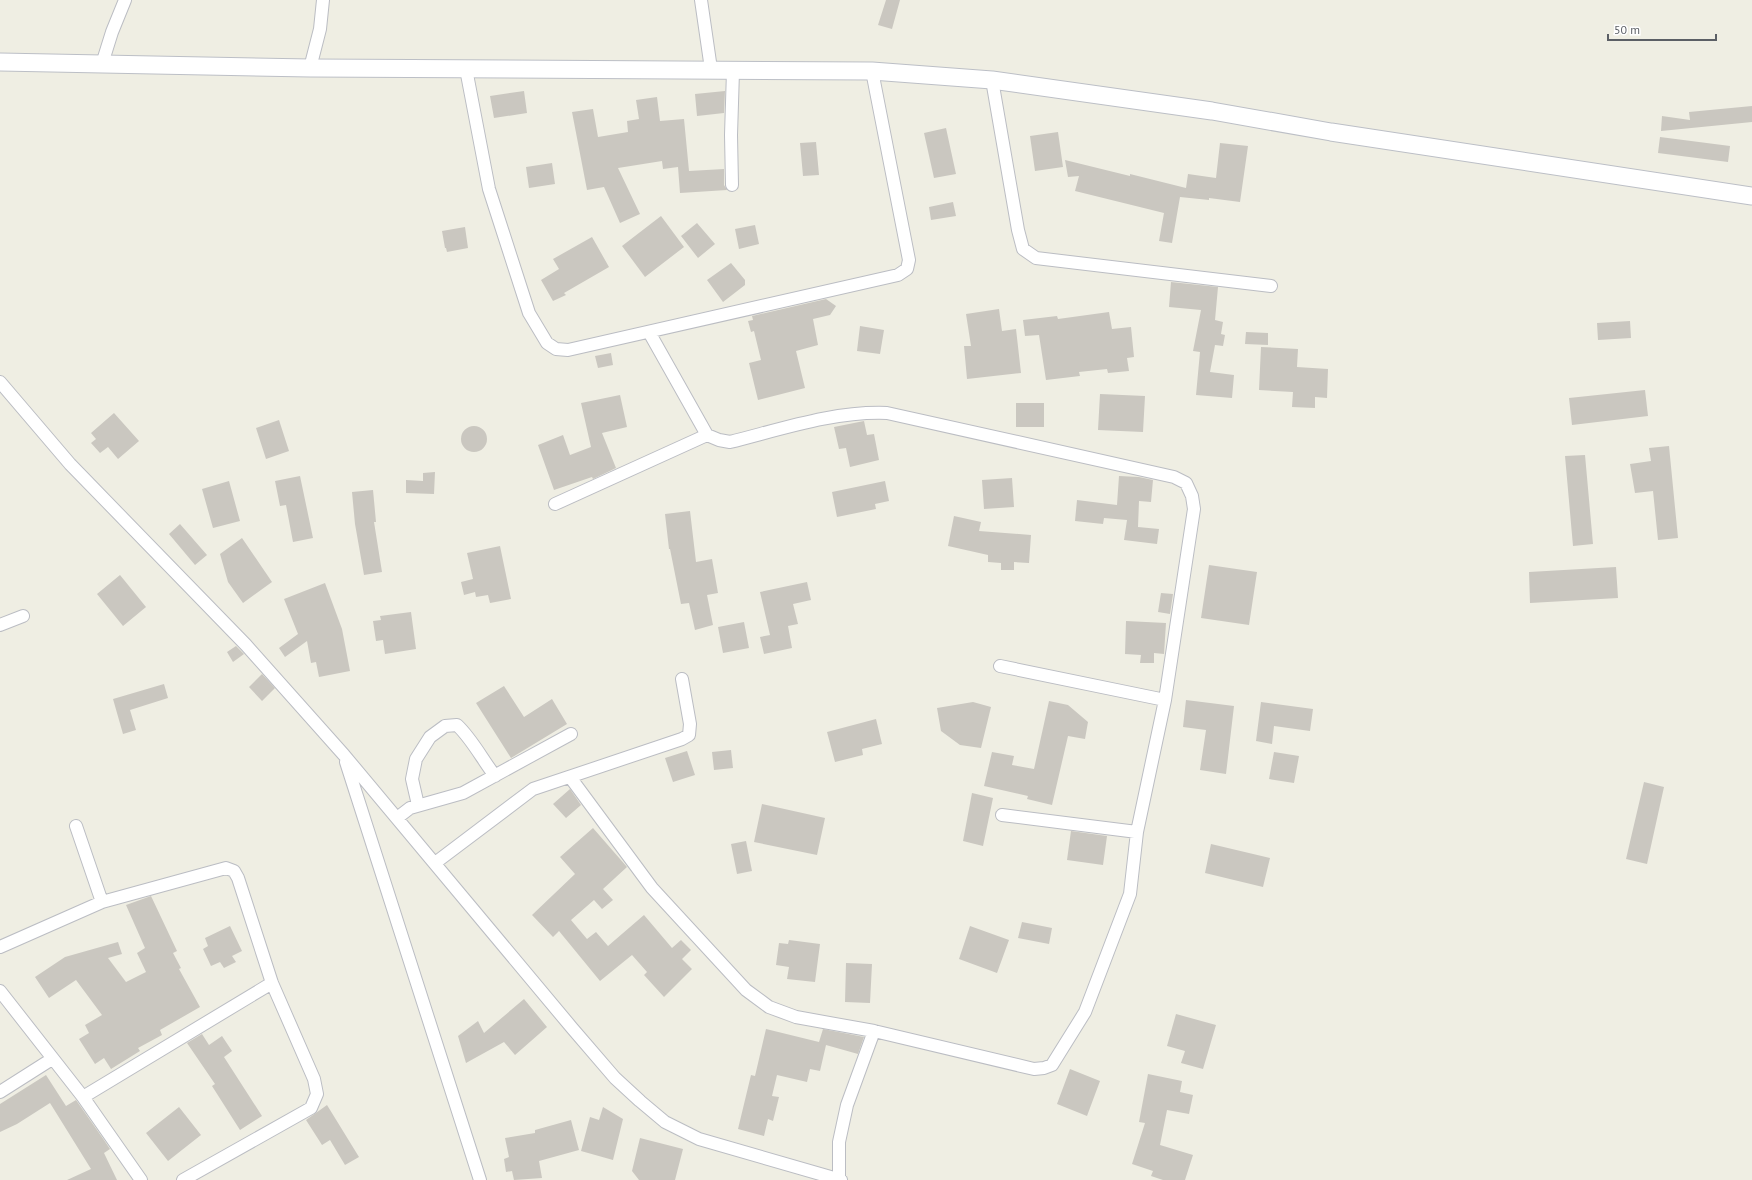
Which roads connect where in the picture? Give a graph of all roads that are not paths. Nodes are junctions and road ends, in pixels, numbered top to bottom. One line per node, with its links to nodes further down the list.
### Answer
1 (125, 0): 5 (street)
2 (323, 0): 6 (street)
3 (701, 0): 8 (street)
4 (0, 62): 5 (main road)
5 (102, 64): 6 (main road)
6 (310, 68): 7 (main road)
7 (466, 69): 8 (main road); 15 (street)
8 (711, 69): 9 (main road)
9 (733, 70): 10 (main road); 12 (street)
10 (872, 71): 11 (main road); 15 (street)
11 (992, 80): 13 (main road); 14 (street)
12 (732, 185)
13 (1752, 196)
14 (1271, 286)
15 (650, 332): 17 (street)
16 (0, 382): 25 (street)
17 (707, 435): 18 (street); 23 (street)
18 (556, 504)
19 (23, 616): 20 (street)
20 (0, 625)
21 (1000, 666): 23 (street)
22 (682, 679): 27 (street)
23 (1166, 700): 32 (street)
24 (571, 734): 26 (street)
25 (344, 755): 30 (street); 44 (street)
26 (495, 776): 28 (street); 28 (street)
27 (570, 777): 33 (street); 38 (street)
28 (418, 805): 30 (street)
29 (1002, 815): 32 (street)
30 (397, 818): 33 (street)
31 (76, 826): 34 (street)
32 (1137, 832): 38 (street)
33 (435, 863): 45 (street)
34 (102, 902): 35 (street); 36 (street)
35 (0, 947)
36 (272, 983): 41 (street); 43 (street)
37 (0, 991): 39 (street)
38 (874, 1031): 45 (street)
39 (52, 1059): 40 (street); 41 (street)
40 (0, 1092)
41 (83, 1097): 42 (street)
42 (141, 1180)
43 (182, 1180)
44 (480, 1180)
45 (840, 1180)

